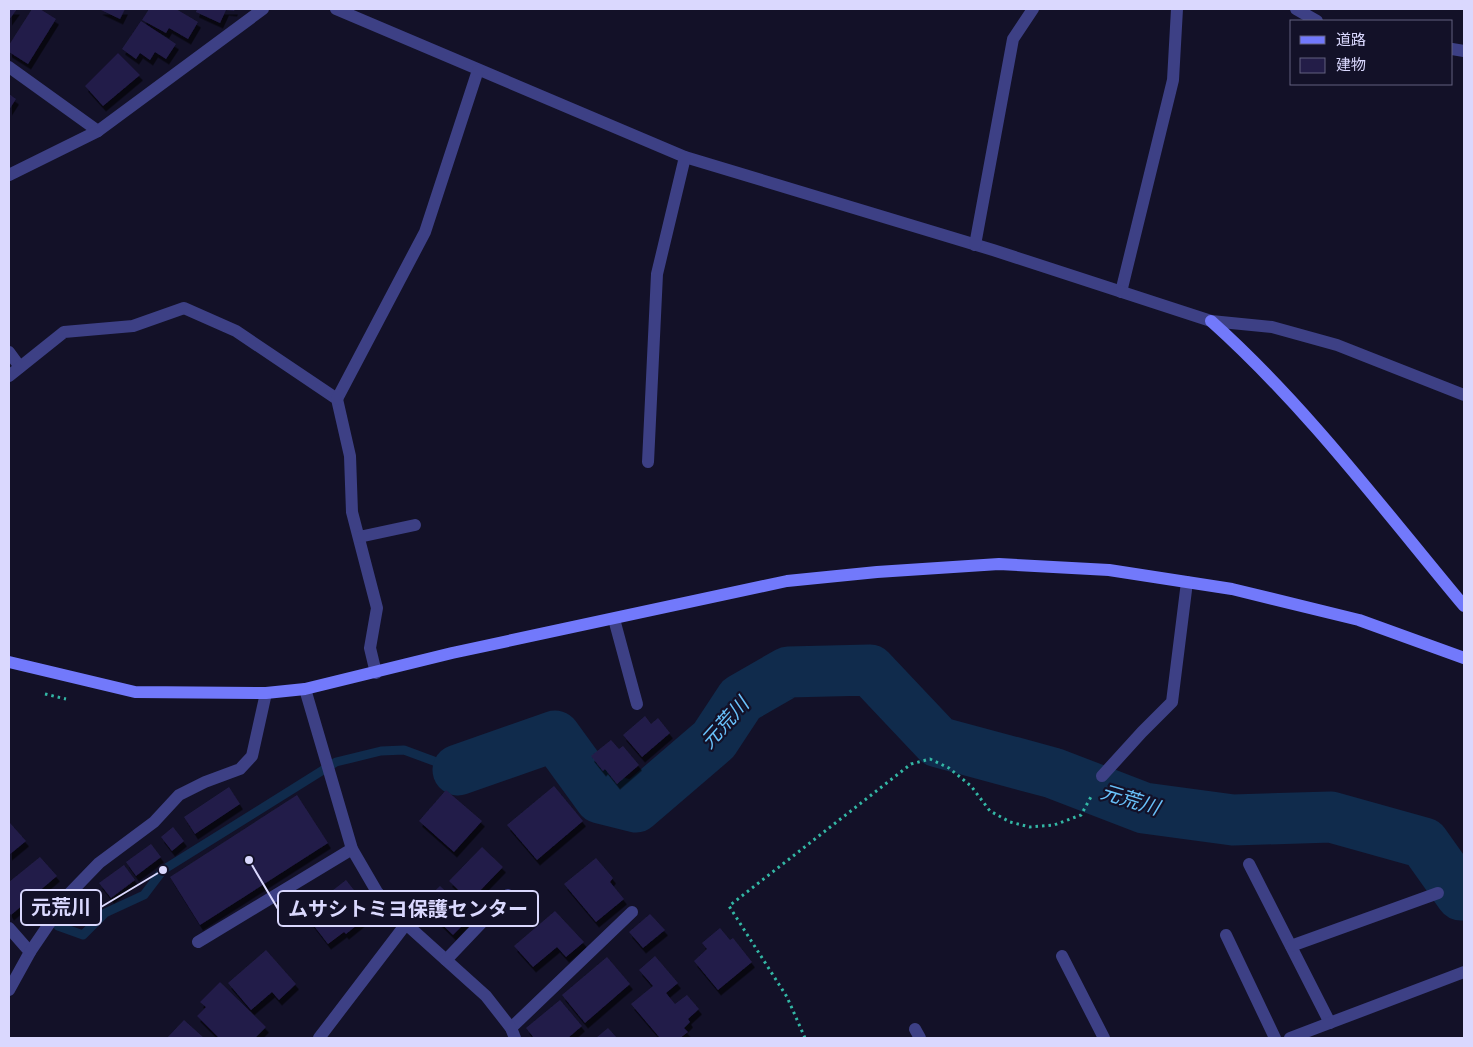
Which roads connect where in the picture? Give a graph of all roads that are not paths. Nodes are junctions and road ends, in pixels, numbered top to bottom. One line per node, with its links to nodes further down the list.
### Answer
1 (263, 9): 9 (street)
2 (336, 9): 8 (street)
3 (1033, 9): 12 (street)
4 (1177, 9): 13 (street)
5 (1296, 9): 6 (street)
6 (1314, 20)
7 (9, 68): 9 (street)
8 (478, 70): 10 (street); 19 (street)
9 (98, 130): 11 (street)
10 (685, 158): 12 (street); 20 (street)
11 (9, 175)
12 (975, 245): 13 (street)
13 (1120, 292): 14 (street)
14 (1211, 321): 18 (street); 24 (street)
15 (9, 352): 16 (street)
16 (20, 367): 17 (street); 19 (street)
17 (9, 376)
18 (1464, 395)
19 (337, 399): 22 (street)
20 (648, 462)
21 (415, 525): 22 (street)
22 (359, 537): 28 (street)
23 (1187, 582): 25 (street); 26 (street); 32 (street)
24 (1464, 606)
25 (614, 618): 28 (street); 31 (street)
26 (1464, 658)
27 (9, 662): 30 (street)
28 (376, 672): 29 (street)
29 (305, 689): 30 (street); 33 (street)
30 (266, 693): 43 (street)
31 (637, 704)
32 (1102, 776)
33 (352, 849): 38 (street); 41 (street)
34 (1249, 864): 42 (street)
35 (1438, 893): 42 (street)
36 (508, 895): 45 (street)
37 (632, 912): 49 (street)
38 (406, 924): 45 (street); 50 (street)
39 (9, 928): 43 (street)
40 (1226, 935): 52 (street)
41 (198, 942)
42 (1291, 946): 48 (street)
43 (30, 952): 47 (street)
44 (1062, 956): 51 (street)
45 (446, 960): 49 (street)
46 (1464, 972): 48 (street)
47 (9, 990)
48 (1330, 1023): 53 (street)
49 (513, 1033)
50 (319, 1038)
51 (1104, 1038)
52 (1275, 1038)
53 (1290, 1038)

